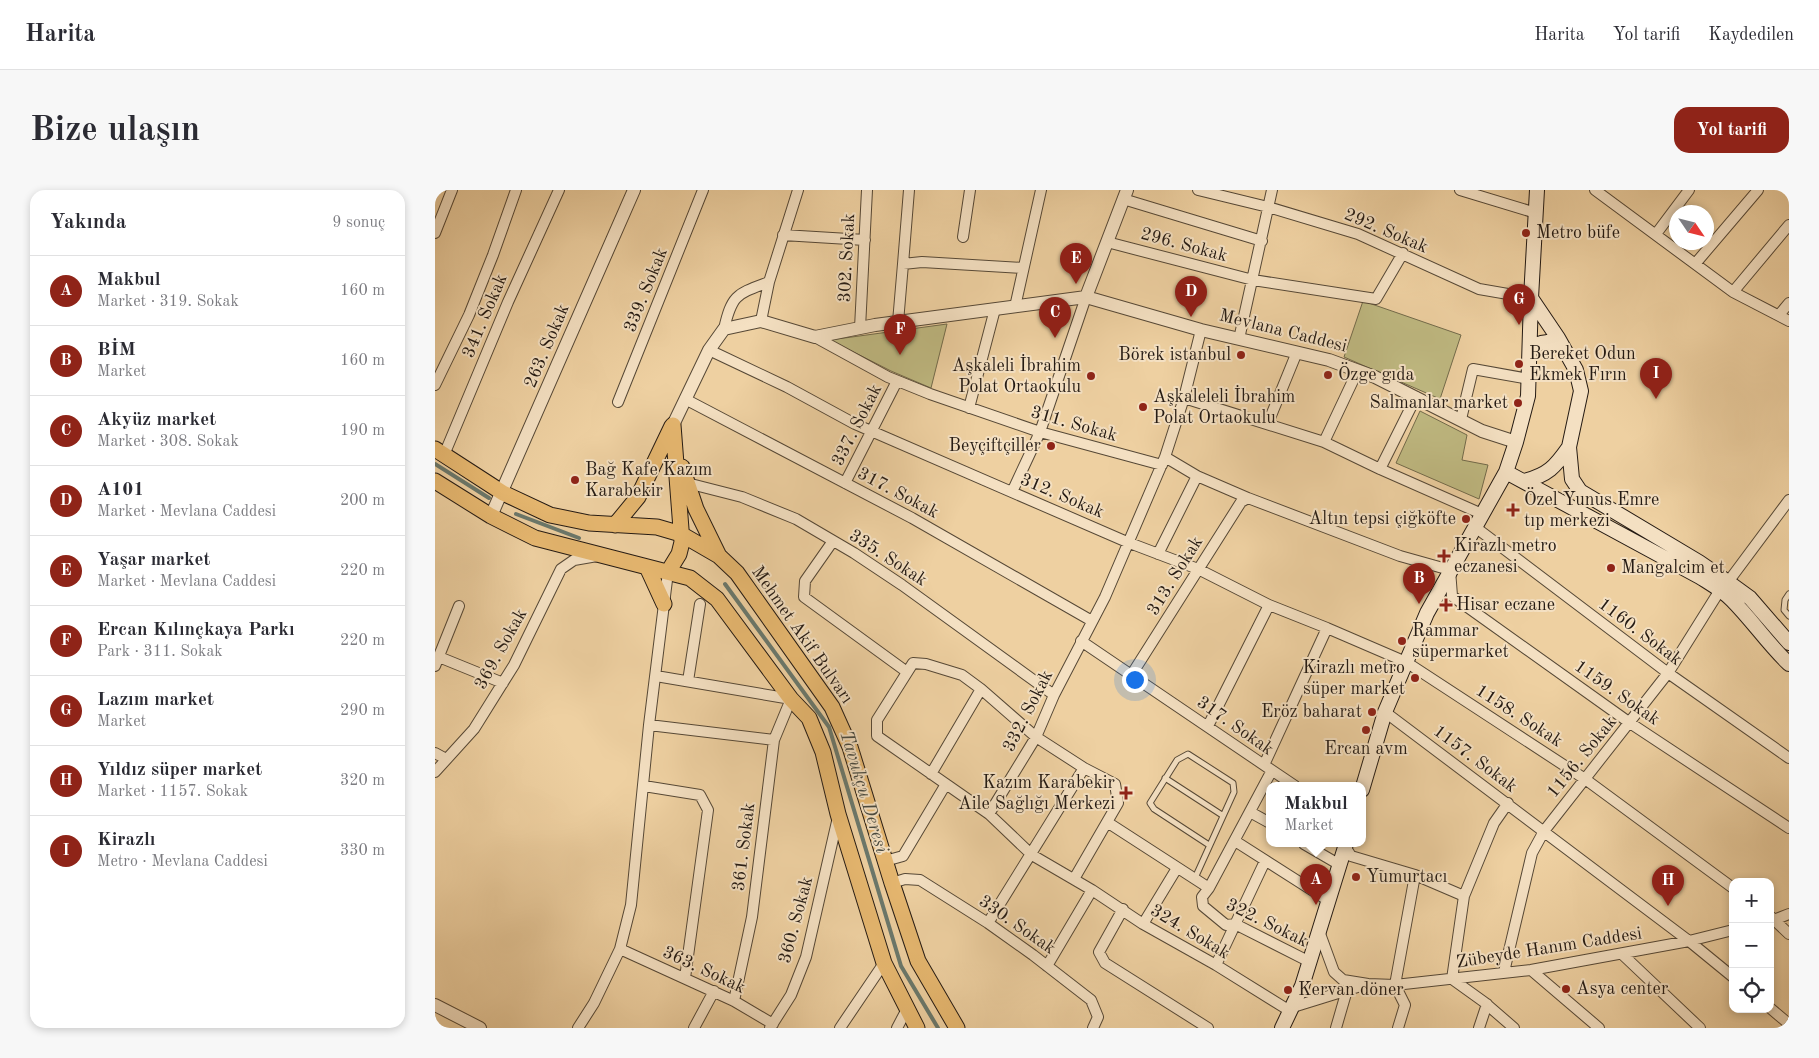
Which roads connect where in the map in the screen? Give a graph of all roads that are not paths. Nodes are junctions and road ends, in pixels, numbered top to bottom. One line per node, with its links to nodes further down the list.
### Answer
1 (452, 190): 22 (street)
2 (516, 190): 57 (street)
3 (559, 190): 71 (street, 341. Sokak)
4 (633, 190): 81 (street, 263. Sokak)
5 (703, 190): 61 (street, 339. Sokak)
6 (798, 190): 24 (street)
7 (867, 190): 26 (street, 302. Sokak)
8 (909, 190): 30 (street)
9 (970, 190): 25 (street)
10 (1041, 190): 32 (street)
11 (1198, 190): 19 (street, 292. Sokak)
12 (1272, 190): 19 (street)
13 (1460, 190): 20 (street)
14 (1537, 190): 20 (main road)
15 (1595, 190): 23 (street)
16 (1689, 190): 23 (street)
17 (1758, 190): 31 (street)
18 (1125, 194): 27 (street, 296. Sokak); 28 (street)
19 (1268, 207): 27 (street); 29 (street, 292. Sokak)
20 (1536, 213): 37 (main road)
21 (1789, 225): 35 (street)
22 (435, 233)
23 (1656, 234): 31 (street)
24 (783, 235): 26 (street); 34 (street)
25 (963, 237)
26 (865, 240): 45 (street, 302. Sokak)
27 (1262, 241): 33 (street)
28 (1107, 242): 33 (street, 296. Sokak); 36 (street)
29 (1403, 254): 33 (street, 296. Sokak); 37 (street, 292. Sokak)
30 (903, 264): 32 (street); 44 (street)
31 (1695, 264): 35 (street)
32 (1023, 268): 39 (street)
33 (1253, 280): 49 (street)
34 (769, 282): 42 (street); 46 (street)
35 (1733, 292): 41 (street)
36 (1086, 298): 39 (street, Mevlana Caddesi); 47 (street, Mevlana Caddesi); 67 (street)
37 (1531, 298): 50 (main road); 52 (main road)
38 (1789, 303): 41 (street)
39 (1015, 307): 40 (street, Mevlana Caddesi)
40 (995, 309): 44 (street, Mevlana Caddesi); 62 (street)
41 (1779, 315): 43 (street)
42 (761, 321): 46 (street, Mevlana Caddesi); 48 (street, Mevlana Caddesi)
43 (1789, 321)
44 (898, 322): 45 (street, Mevlana Caddesi)
45 (860, 328): 48 (street, Mevlana Caddesi)
46 (724, 329): 51 (street)
47 (1201, 330): 49 (street, Mevlana Caddesi); 59 (street, 332. Sokak)
48 (815, 337): 56 (street, 311. Sokak)
49 (1239, 339): 53 (street, Mevlana Caddesi)
50 (1563, 348): 52 (main road); 70 (main road)
51 (709, 350): 60 (street); 66 (street, 312. Sokak)
52 (1530, 350): 55 (main road)
53 (1297, 352): 54 (street, Mevlana Caddesi); 64 (street)
54 (1358, 370): 58 (street, Mevlana Caddesi); 68 (street)
55 (1529, 379): 63 (street); 69 (main road)
56 (897, 381): 62 (street, 311. Sokak); 66 (street, 337. Sokak)
57 (435, 385)
58 (1416, 397): 63 (street, Mevlana Caddesi); 73 (street)
59 (1184, 398): 64 (street); 72 (street, 332. Sokak)
60 (685, 400): 65 (street); 79 (street, 317. Sokak)
61 (619, 402)
62 (969, 408): 67 (street, 311. Sokak)
63 (1461, 419): 69 (street, Mevlana Caddesi)
64 (1269, 423): 68 (street)
65 (673, 425): 78 (main road); 86 (main road); 88 (main road)
66 (871, 431): 79 (street, 337. Sokak); 80 (street, 312. Sokak)
67 (1041, 432): 72 (street, 311. Sokak); 80 (street)
68 (1323, 442): 73 (street)
69 (1516, 442): 74 (main road)
70 (1569, 447): 77 (main road); 98 (main road)
71 (439, 452): 81 (main road, Mehmet Akif Bulvarı)
72 (1163, 461): 75 (street, 311. Sokak); 90 (street, 332. Sokak)
73 (1380, 469): 84 (street)
74 (1505, 472): 77 (main road); 84 (main road)
75 (1197, 476): 82 (street, 311. Sokak); 91 (street)
76 (435, 481): 85 (main road)
77 (1524, 481): 98 (main road)
78 (687, 483): 89 (street, 335. Sokak); 93 (main road)
79 (845, 483): 105 (street, 317. Sokak)
80 (1012, 492): 90 (street, 312. Sokak)
81 (503, 493): 85 (street, 263. Sokak); 86 (main road, Mehmet Akif Bulvarı)
82 (1248, 498): 95 (street, 313. Sokak); 96 (street, 311. Sokak)
83 (1789, 500): 98 (street, 1156. Sokak)
84 (1482, 514): 87 (main road)
85 (491, 516): 92 (main road)
86 (615, 524): 88 (main road, Mehmet Akif Bulvarı)
87 (1475, 527): 96 (main road); 113 (street, 1160. Sokak)
88 (681, 534): 93 (main road, Mehmet Akif Bulvarı); 97 (main road)
89 (833, 541): 112 (street); 119 (street, 335. Sokak)
90 (1127, 542): 91 (street, 312. Sokak); 105 (street, 332. Sokak)
91 (1158, 554): 95 (street, 312. Sokak)
92 (599, 555): 94 (main road); 117 (street, 369. Sokak)
93 (719, 556): 155 (main road, Mehmet Akif Bulvarı)
94 (647, 567): 97 (main road); 100 (main road)
95 (1198, 569): 102 (street, 312. Sokak); 114 (street, 313. Sokak)
96 (1450, 570): 110 (main road); 122 (street, 1159. Sokak)
97 (668, 572): 100 (street); 120 (main road)
98 (1724, 586): 108 (main road); 111 (main road); 113 (street, 1156. Sokak)
99 (1789, 594): 104 (lane)
100 (663, 604): 115 (street)
101 (700, 604): 116 (street)
102 (1269, 605): 106 (street, 312. Sokak); 124 (street)
103 (459, 606): 109 (street)
104 (1789, 616)
105 (1092, 621): 107 (street, 332. Sokak)
106 (1327, 628): 110 (street, 312. Sokak); 131 (street, 322. Sokak)
107 (1081, 641): 114 (street, 317. Sokak); 119 (street, 332. Sokak)
108 (1789, 643)
109 (437, 662): 117 (street)
110 (1406, 662): 121 (main road); 135 (street, 1158. Sokak)
111 (1789, 664)
112 (907, 672): 118 (street); 133 (street, 324. Sokak)
113 (1668, 673): 122 (street, 1156. Sokak); 128 (street, 1160. Sokak)
114 (1132, 674): 124 (street, 317. Sokak)
115 (656, 676): 116 (street); 123 (street)
116 (688, 681): 120 (street)
117 (503, 683): 129 (street, 369. Sokak)
118 (981, 689): 125 (street); 133 (street)
119 (1054, 695): 125 (street, 332. Sokak)
120 (791, 699): 126 (street, 361. Sokak); 142 (main road)
121 (1385, 712): 137 (main road); 140 (street, 1157. Sokak)
122 (1630, 723): 135 (street, 1156. Sokak); 147 (street, 1159. Sokak)
123 (649, 725): 126 (street); 139 (street)
124 (1208, 726): 131 (street, 317. Sokak)
125 (1036, 737): 130 (street); 143 (street, 332. Sokak)
126 (774, 740): 194 (street, 361. Sokak)
127 (435, 753): 129 (street)
128 (1789, 758)
129 (446, 759): 132 (street, 369. Sokak)
130 (1084, 768): 146 (street); 154 (street)
131 (1268, 768): 136 (street, 317. Sokak); 141 (street, 322. Sokak)
132 (435, 772)
133 (931, 774): 138 (street, 324. Sokak)
134 (1165, 778): 144 (lane); 144 (lane); 150 (lane)
135 (1585, 779): 148 (street, 1156. Sokak); 163 (street, 1158. Sokak)
136 (1289, 782)
137 (1364, 782)
138 (946, 784): 143 (street, 324. Sokak); 155 (street)
139 (644, 786): 179 (street); 188 (street)
140 (1508, 803): 148 (street, 1157. Sokak); 166 (street)
141 (1250, 812): 145 (street); 149 (street, 322. Sokak)
142 (838, 814): 182 (main road); 201 (street, 360. Sokak)
143 (989, 814): 154 (street, 324. Sokak)
144 (1222, 815): 150 (lane)
145 (1266, 821)
146 (1107, 822): 158 (street, 322. Sokak); 160 (street)
147 (1789, 828)
148 (1544, 830): 178 (street, 1157. Sokak); 186 (street, 1156. Sokak)
149 (1235, 841): 156 (street); 164 (street, 322. Sokak)
150 (1209, 845): 161 (lane)
151 (1309, 847): 157 (street)
152 (1345, 847): 157 (main road)
153 (1347, 847): 159 (street)
154 (1031, 855): 160 (street, 324. Sokak); 172 (street)
155 (885, 861): 162 (main road, Mehmet Akif Bulvarı)
156 (1265, 861): 167 (street); 174 (street)
157 (1339, 865): 167 (main road)
158 (1177, 868): 161 (street, 322. Sokak); 173 (street)
159 (1415, 875): 166 (street); 191 (street)
160 (1074, 879): 165 (street, 324. Sokak)
161 (1195, 879): 164 (street, 322. Sokak)
162 (892, 883): 172 (street, 330. Sokak); 208 (main road, Mehmet Akif Bulvarı)
163 (1729, 885)
164 (1209, 888): 174 (street, 322. Sokak)
165 (1092, 890): 168 (street, 324. Sokak); 184 (street)
166 (1464, 896): 189 (street)
167 (1329, 901): 175 (main road)
168 (1123, 909): 173 (street, 324. Sokak); 210 (street)
169 (1789, 914): 170 (street)
170 (1774, 918)
171 (1774, 921): 177 (street)
172 (988, 923): 184 (street, 330. Sokak)
173 (1143, 924): 183 (street, 324. Sokak)
174 (1235, 924): 181 (street, 322. Sokak); 183 (street)
175 (1319, 931): 181 (main road); 190 (street, Zübeyde Hanım Caddesi)
176 (1729, 931): 178 (street, Zübeyde Hanım Caddesi)
177 (1789, 934)
178 (1689, 941): 180 (street, Zübeyde Hanım Caddesi); 187 (street, 1157. Sokak)
179 (620, 949): 188 (street, 363. Sokak); 203 (street)
180 (1622, 954): 185 (street, Zübeyde Hanım Caddesi); 217 (street)
181 (1310, 962): 198 (main road)
182 (885, 963): 197 (main road); 205 (street)
183 (1216, 965): 198 (street, 324. Sokak)
184 (1047, 966): 209 (street, 330. Sokak)
185 (1531, 970): 186 (street, Zübeyde Hanım Caddesi); 216 (street)
186 (1504, 972): 189 (street, Zübeyde Hanım Caddesi)
187 (1729, 974)
188 (685, 978): 193 (street, 363. Sokak)
189 (1452, 979): 191 (street, Zübeyde Hanım Caddesi); 195 (street)
190 (1368, 984): 191 (street, Zübeyde Hanım Caddesi); 192 (street, Zübeyde Hanım Caddesi)
191 (1395, 985): 213 (street)
192 (1347, 990): 198 (street, Zübeyde Hanım Caddesi); 212 (street)
193 (714, 991): 194 (street, 363. Sokak); 204 (street)
194 (735, 1000): 201 (street, 363. Sokak)
195 (1487, 1004): 214 (street); 215 (street)
196 (435, 1005): 202 (street)
197 (907, 1009): 206 (street); 207 (main road)
198 (1291, 1009): 211 (main road)
199 (1774, 1011): 200 (street)
200 (1789, 1024)
201 (771, 1026)
202 (480, 1028)
203 (578, 1028)
204 (694, 1028)
205 (840, 1028)
206 (897, 1028)
207 (917, 1028)
208 (957, 1028)
209 (1093, 1028)
210 (1208, 1028)
211 (1282, 1028)
212 (1336, 1028)
213 (1398, 1028)
214 (1479, 1028)
215 (1514, 1028)
216 (1599, 1028)
217 (1700, 1028)

